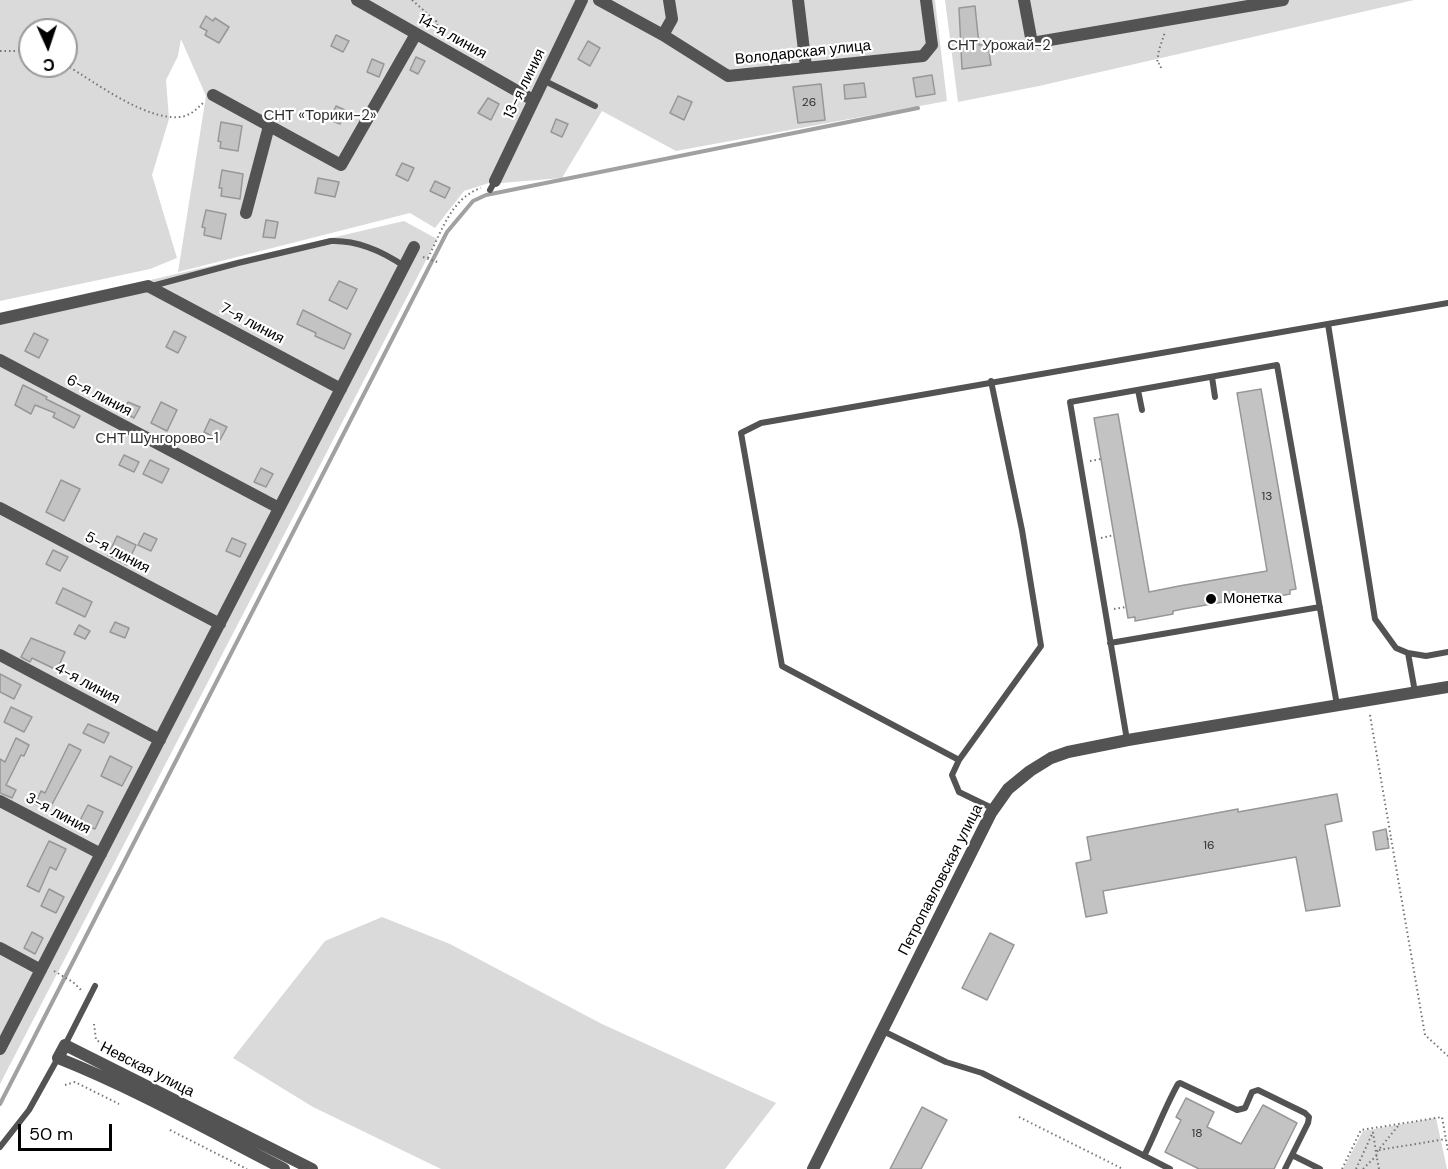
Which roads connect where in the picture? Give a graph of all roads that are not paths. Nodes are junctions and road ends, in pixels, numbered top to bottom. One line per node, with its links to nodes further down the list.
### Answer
1 (357, 0): 9 (street, 14-я линия)
2 (582, 0): 12 (street, 13-я линия)
3 (599, 0): 10 (street, Володарская улица)
4 (669, 0): 10 (street)
5 (798, 0): 11 (street)
6 (926, 0): 11 (street, Володарская улица)
7 (1024, 0): 8 (street)
8 (1283, 0)
9 (416, 34): 14 (street, 14-я линия); 16 (street)
10 (663, 35): 11 (street, Володарская улица)
11 (806, 67)
12 (543, 80): 14 (street, 13-я линия); 15 (lane)
13 (213, 95): 16 (street)
14 (533, 100): 17 (street, 13-я линия)
15 (595, 106)
16 (269, 126): 18 (street)
17 (492, 185)
18 (246, 213)
19 (414, 247): 20 (street)
20 (404, 266): 21 (lane); 28 (street)
21 (149, 286): 23 (street); 28 (street, 7-я линия)
22 (1448, 303): 24 (lane)
23 (0, 319)
24 (1328, 324): 27 (lane); 38 (lane)
25 (0, 360): 33 (street, 6-я линия)
26 (1212, 377): 29 (lane); 30 (lane); 34 (lane)
27 (991, 381): 45 (lane); 45 (lane)
28 (341, 389): 33 (street)
29 (1138, 390): 31 (lane); 36 (lane)
30 (1215, 397)
31 (1142, 410)
32 (0, 508): 35 (street, 5-я линия)
33 (279, 508): 35 (street)
34 (1320, 607): 36 (lane); 42 (lane)
35 (220, 624): 43 (street)
36 (1110, 643): 44 (lane)
37 (1448, 652): 38 (lane)
38 (1408, 653): 41 (lane)
39 (0, 655): 43 (street, 4-я линия)
40 (1448, 687): 41 (street, Петропавловская улица)
41 (1414, 693): 42 (street, Петропавловская улица)
42 (1337, 705): 44 (street, Петропавловская улица)
43 (160, 740): 48 (street)
44 (1127, 740): 47 (street, Петропавловская улица)
45 (959, 760): 47 (lane)
46 (0, 801): 48 (street, 3-я линия)
47 (994, 809): 52 (street, Петропавловская улица)
48 (101, 854): 50 (street)
49 (0, 948): 50 (street)
50 (41, 970): 54 (street)
51 (95, 986): 53 (lane)
52 (881, 1030): 58 (lane); 61 (street, Петропавловская улица)
53 (65, 1045): 55 (street); 60 (street, Невская улица)
54 (0, 1049)
55 (58, 1058): 56 (lane); 59 (street, Невская улица)
56 (0, 1147)
57 (1292, 1155): 58 (lane); 63 (lane); 64 (lane)
58 (1144, 1156): 62 (lane)
59 (283, 1169)
60 (312, 1169)
61 (813, 1169)
62 (1170, 1169)
63 (1285, 1169)
64 (1320, 1169)

